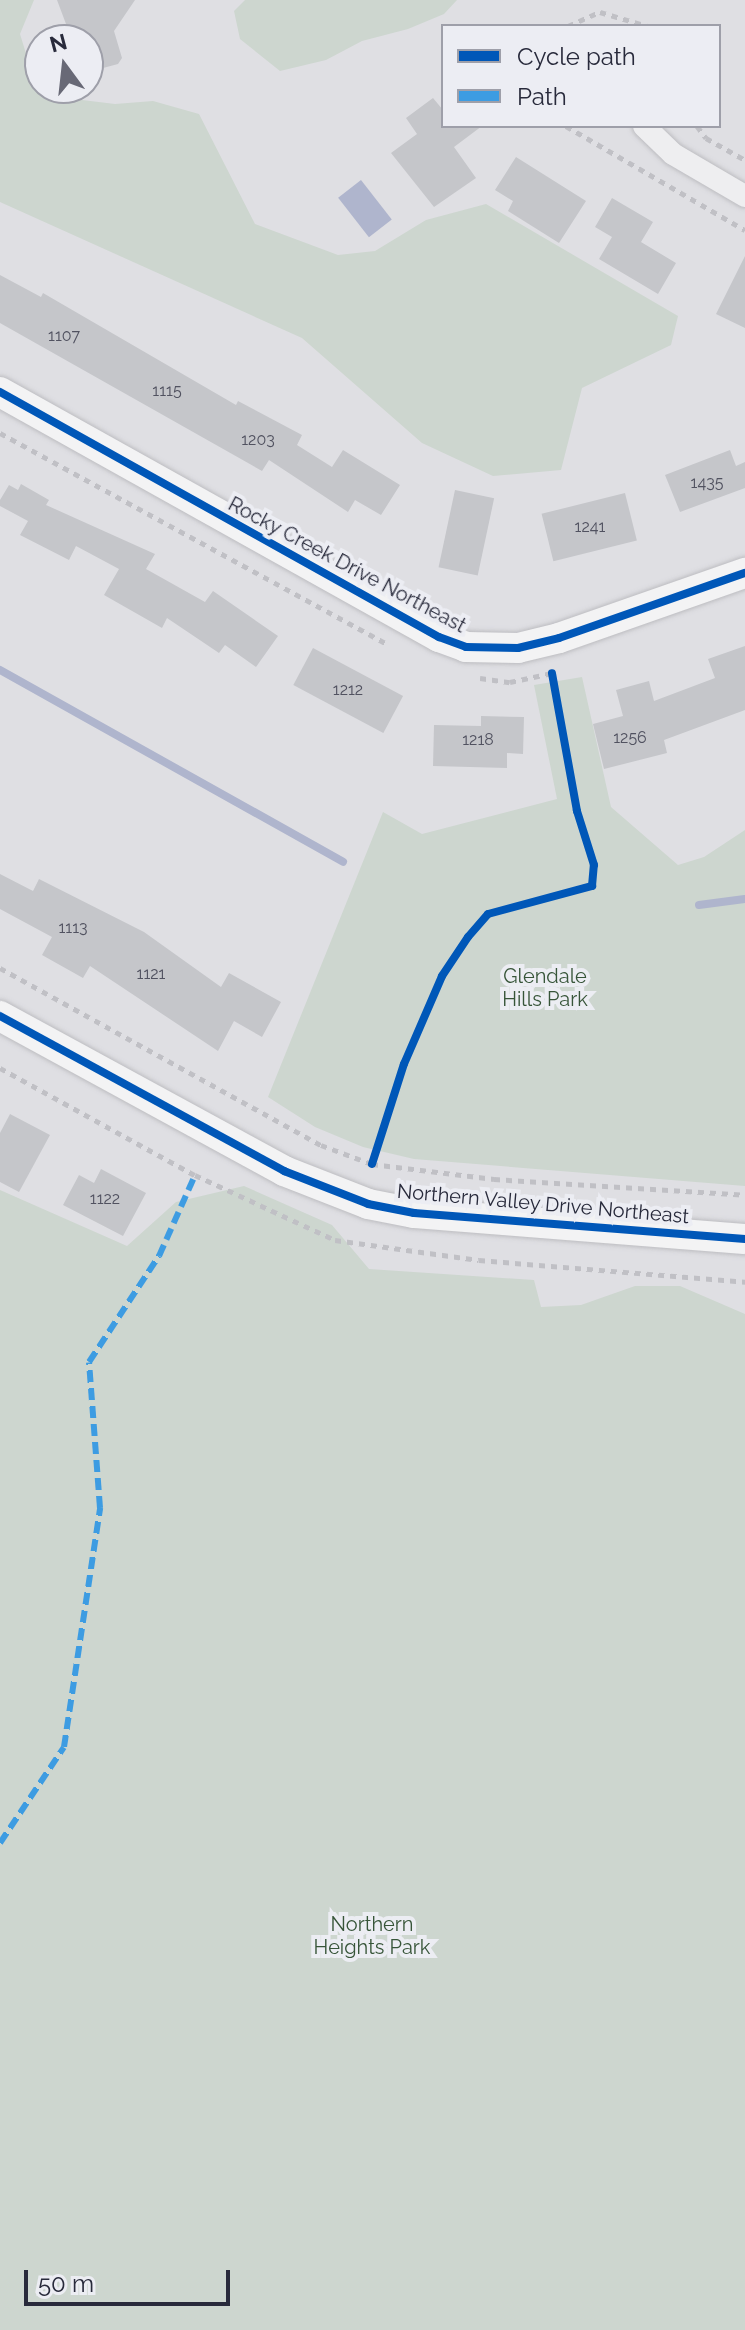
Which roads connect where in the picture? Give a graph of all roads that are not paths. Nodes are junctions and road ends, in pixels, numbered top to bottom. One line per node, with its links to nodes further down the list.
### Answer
1 (646, 128): 2 (street)
2 (745, 196)
3 (0, 392): 4 (street, Rocky Creek Drive Northeast)
4 (745, 573)
5 (0, 1016): 6 (street, Northern Valley Drive Northeast)
6 (745, 1239)

